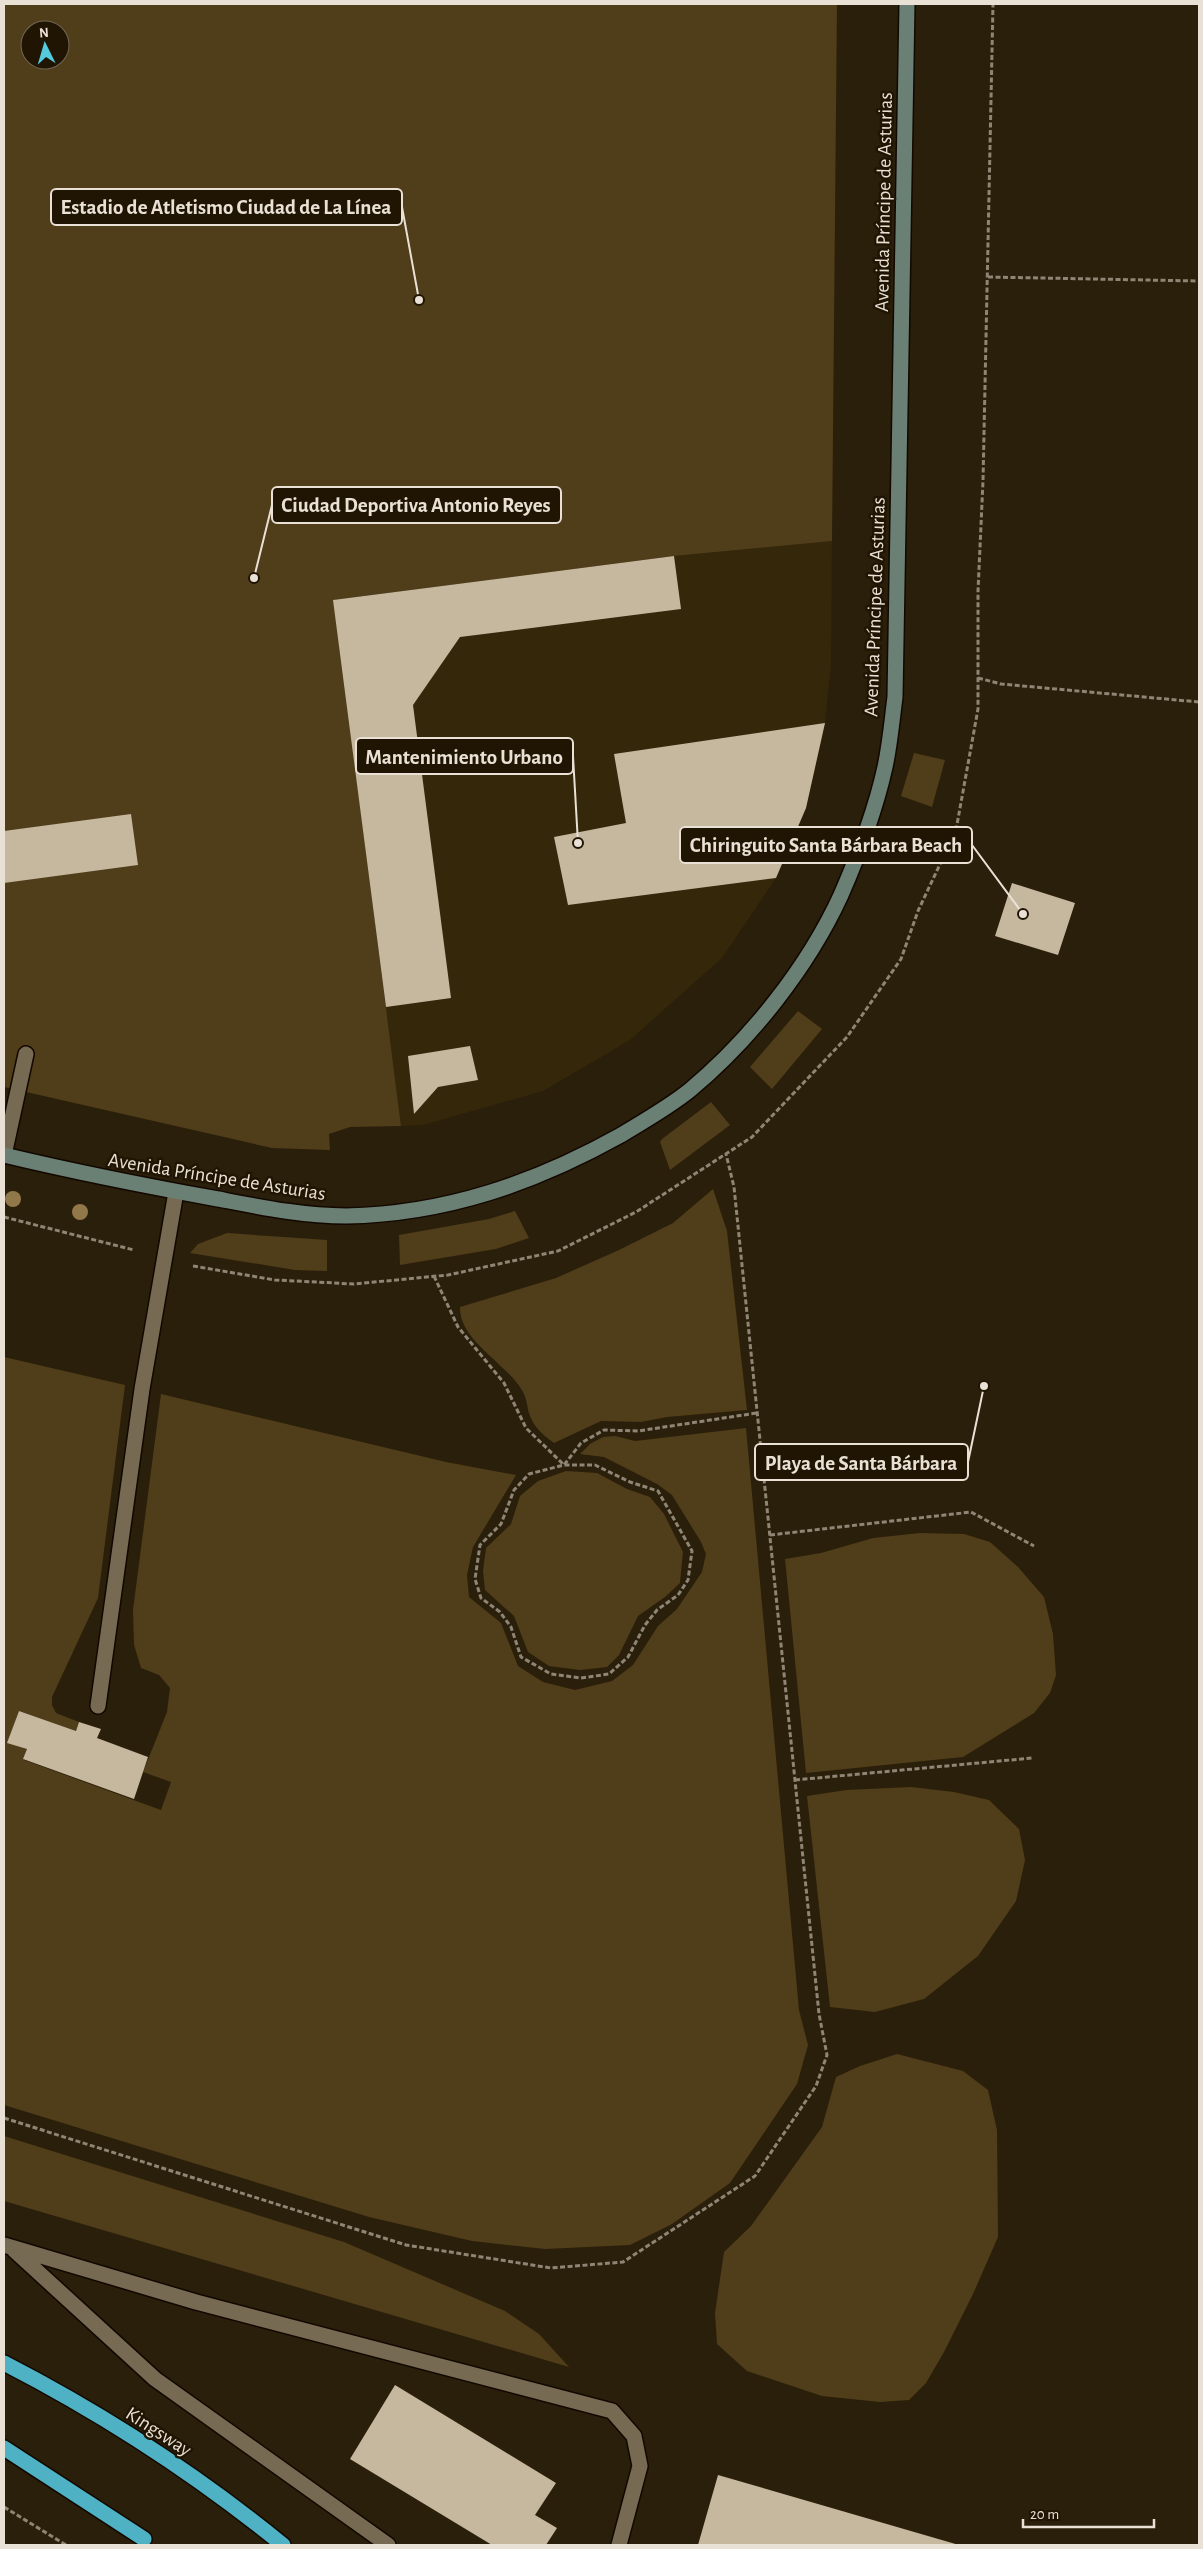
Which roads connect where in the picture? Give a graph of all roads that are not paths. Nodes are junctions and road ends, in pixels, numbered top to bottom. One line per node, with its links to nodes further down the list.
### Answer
1 (907, 4): 4 (main road, Avenida Príncipe de Asturias)
2 (26, 1054): 3 (lane)
3 (4, 1155): 4 (main road, Avenida Príncipe de Asturias)
4 (176, 1192): 5 (lane)
5 (98, 1706)
6 (8, 2246): 11 (lane); 12 (lane)
7 (4, 2364): 10 (highway, Kingsway)
8 (4, 2448): 9 (highway)
9 (144, 2538)
10 (283, 2545)
11 (388, 2545)
12 (619, 2545)

